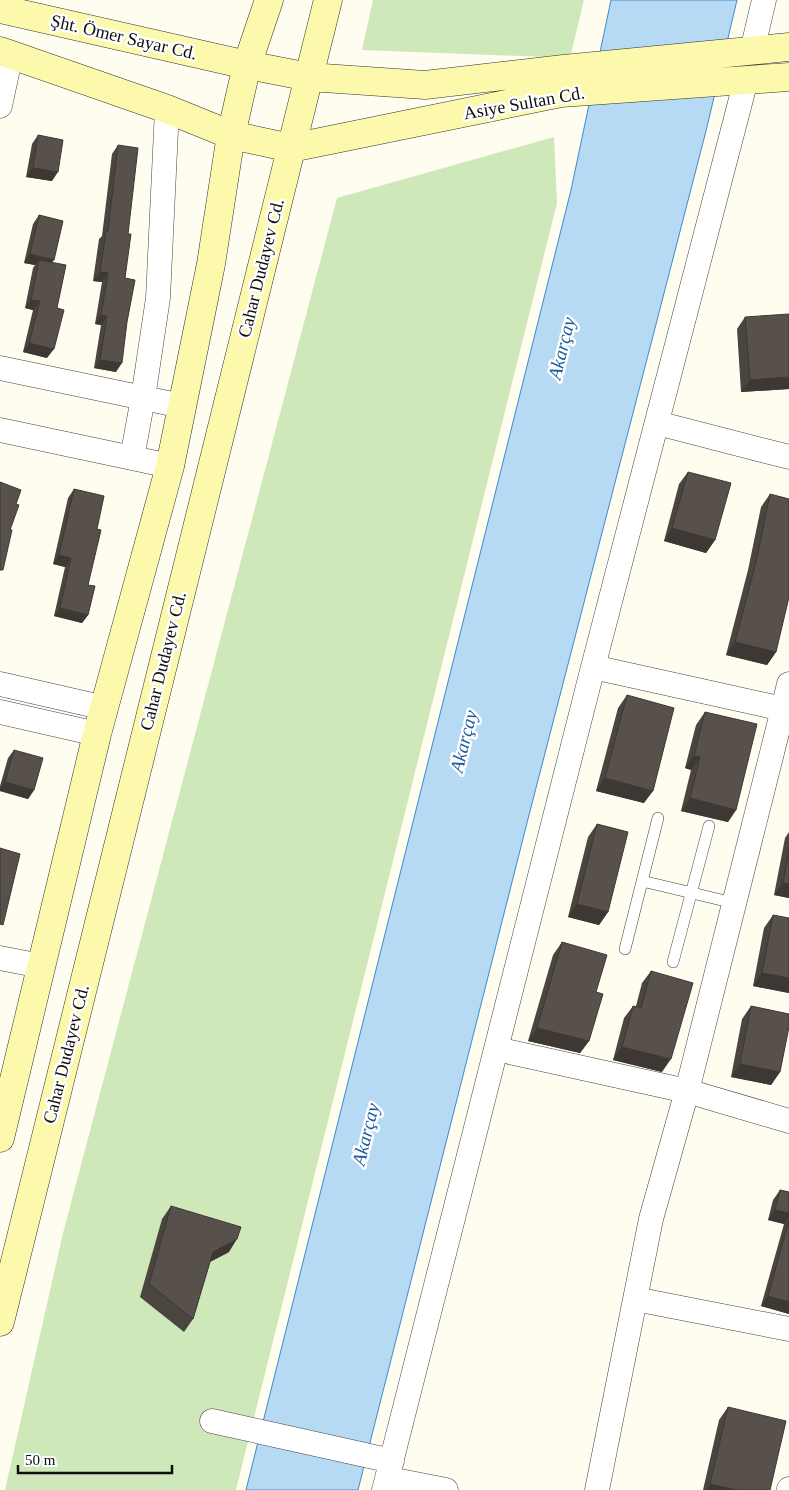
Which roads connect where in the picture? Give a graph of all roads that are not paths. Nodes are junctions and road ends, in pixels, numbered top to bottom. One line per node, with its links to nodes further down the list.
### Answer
1 (269, 0): 9 (main road)
2 (328, 0): 10 (main road, Cahar Dudayev Cd.)
3 (764, 0): 8 (street)
4 (34, 8): 5 (main road, Şht. Ömer Sayar Cd.); 9 (main road, Şht. Ömer Sayar Cd.)
5 (0, 9)
6 (789, 47): 8 (main road, Asiye Sultan Cd.)
7 (6, 52): 14 (street); 15 (main road)
8 (741, 52): 12 (main road, Asiye Sultan Cd.)
9 (247, 65): 10 (main road, Şht. Ömer Sayar Cd.); 16 (main road)
10 (309, 77): 12 (main road, Asiye Sultan Cd.); 17 (main road, Cahar Dudayev Cd.)
11 (789, 77): 13 (main road, Asiye Sultan Cd.)
12 (562, 81): 13 (main road, Asiye Sultan Cd.); 17 (main road, Asiye Sultan Cd.)
13 (734, 81): 21 (street)
14 (0, 106)
15 (167, 110): 16 (main road); 19 (street)
16 (231, 134): 17 (main road); 20 (main road)
17 (291, 148): 48 (main road, Cahar Dudayev Cd.)
18 (0, 368): 19 (street)
19 (143, 398): 20 (street); 24 (street)
20 (182, 406): 25 (main road)
21 (657, 423): 23 (street); 26 (street)
22 (0, 430): 24 (street)
23 (789, 457)
24 (132, 458): 25 (street)
25 (170, 466): 29 (main road)
26 (593, 667): 30 (street); 42 (street)
27 (0, 684): 29 (street)
28 (789, 684): 30 (street)
29 (105, 708): 32 (main road)
30 (786, 709): 37 (street)
31 (0, 712): 32 (street)
32 (97, 734): 41 (main road)
33 (658, 818): 35 (lane)
34 (709, 826): 36 (lane)
35 (642, 881): 36 (lane); 38 (lane)
36 (692, 893): 37 (lane); 40 (lane)
37 (734, 903): 44 (street)
38 (624, 949)
39 (0, 958): 41 (street)
40 (673, 962)
41 (41, 966): 43 (main road)
42 (496, 1049): 44 (street); 51 (street)
43 (9, 1063): 46 (main road)
44 (687, 1091): 45 (street); 47 (street)
45 (789, 1121)
46 (0, 1138)
47 (635, 1299): 49 (street); 53 (street)
48 (0, 1322)
49 (789, 1329)
50 (212, 1421): 51 (street)
51 (394, 1480): 52 (street)
52 (446, 1490)
53 (597, 1490)

